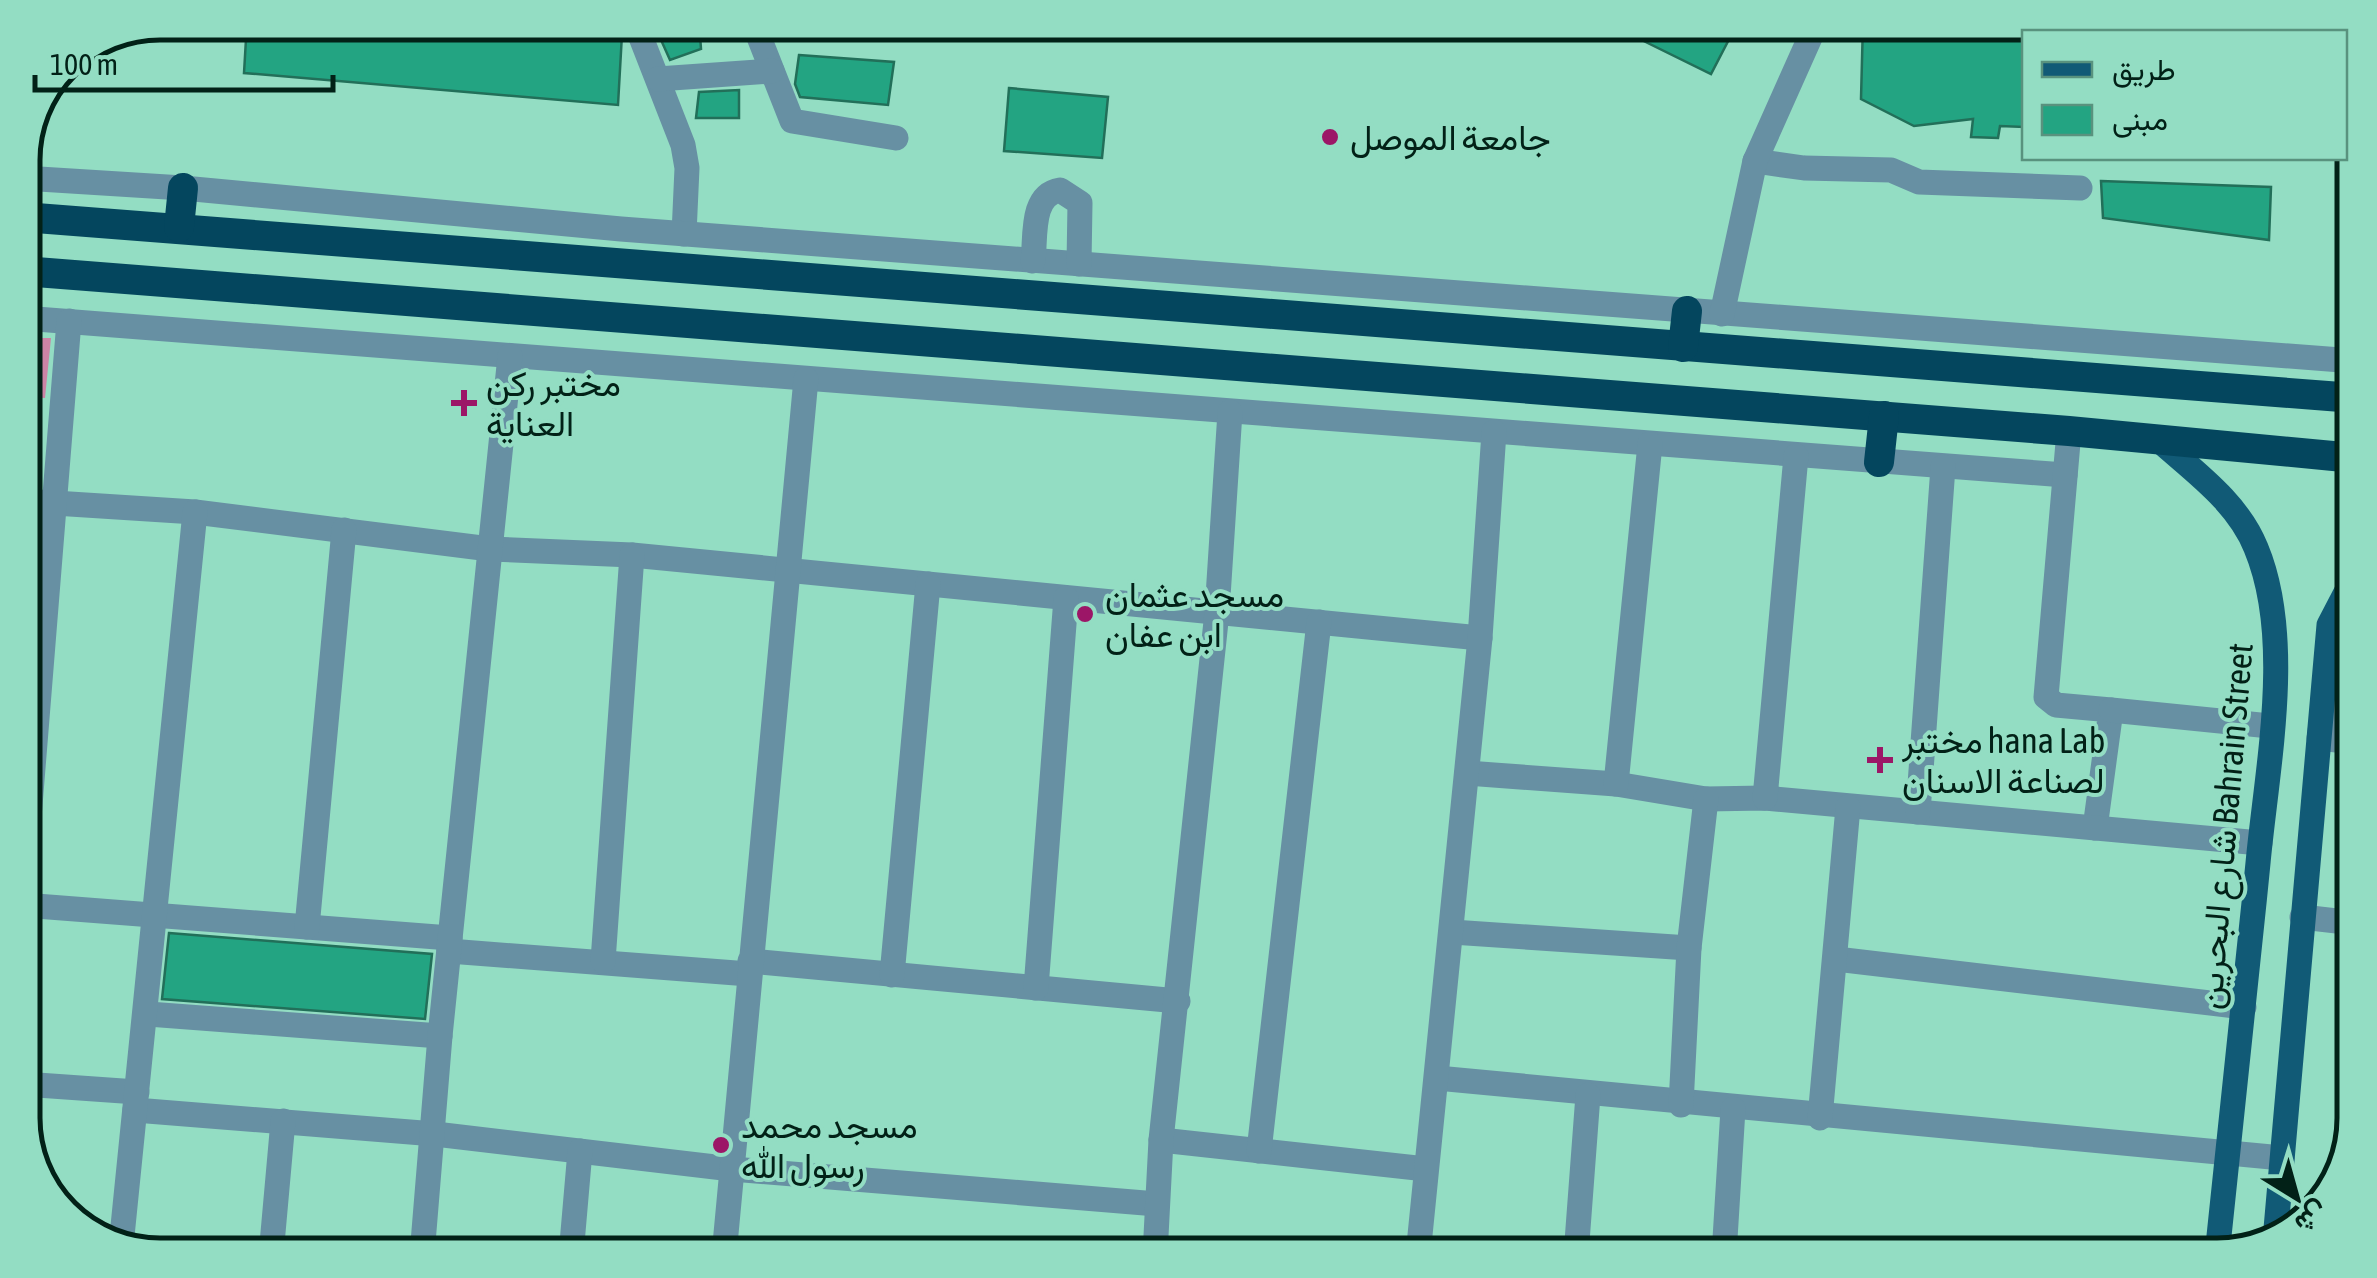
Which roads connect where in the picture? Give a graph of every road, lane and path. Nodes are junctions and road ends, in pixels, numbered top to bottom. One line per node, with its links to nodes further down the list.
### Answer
1 (643, 40): 5 (street)
2 (760, 40): 4 (street)
3 (1809, 40): 7 (street)
4 (772, 71): 5 (street); 6 (street)
5 (658, 79): 13 (street)
6 (896, 138)
7 (1755, 162): 10 (street); 19 (street)
8 (40, 179): 9 (street)
9 (183, 188): 12 (highway); 13 (street)
10 (2080, 188)
11 (40, 219): 12 (highway)
12 (179, 228): 18 (highway)
13 (684, 234): 14 (street)
14 (1033, 261): 15 (street); 15 (street)
15 (1079, 264): 17 (street)
16 (40, 272): 25 (highway)
17 (1687, 311): 19 (street); 22 (highway)
18 (1238, 314): 22 (highway); 25 (highway)
19 (1722, 314): 24 (street)
20 (40, 319): 21 (street)
21 (69, 321): 23 (street); 40 (street)
22 (1683, 347): 27 (highway)
23 (510, 356): 26 (street); 43 (street)
24 (2337, 360)
25 (1233, 364): 29 (highway)
26 (806, 379): 28 (street); 45 (street)
27 (2337, 397)
28 (1230, 412): 31 (street); 48 (street)
29 (1884, 416): 30 (highway); 36 (highway)
30 (2069, 431): 32 (highway); 38 (street)
31 (1494, 432): 33 (street); 51 (street)
32 (2160, 442): 35 (highway); 55 (main road, شارع البحرين Bahrain Street)
33 (1650, 444): 34 (street); 59 (street)
34 (1796, 456): 36 (street); 60 (street)
35 (2337, 457)
36 (1879, 462): 37 (street)
37 (1944, 467): 38 (street); 63 (street)
38 (2065, 475): 54 (street)
39 (40, 502): 40 (street)
40 (53, 504): 41 (street); 52 (street)
41 (195, 512): 42 (street); 67 (street)
42 (344, 530): 43 (street); 70 (street)
43 (490, 549): 44 (street); 72 (street)
44 (632, 555): 45 (street); 75 (street)
45 (786, 570): 46 (street); 76 (street)
46 (928, 584): 47 (street); 77 (street)
47 (1066, 598): 48 (street); 78 (street)
48 (1217, 612): 50 (street); 79 (street)
49 (2337, 612): 56 (main road)
50 (1318, 622): 51 (street); 94 (street)
51 (1480, 638): 58 (street)
52 (40, 672)
53 (2337, 708): 56 (street)
54 (2111, 710): 55 (street); 64 (street)
55 (2270, 726): 65 (main road, شارع البحرين Bahrain Street)
56 (2320, 734): 57 (street); 68 (main road)
57 (2337, 738)
58 (1467, 773): 59 (street); 71 (street)
59 (1616, 784): 61 (street)
60 (1765, 798): 61 (street); 62 (street)
61 (1706, 799): 73 (street)
62 (1848, 808): 63 (street); 74 (street)
63 (1918, 812): 64 (street)
64 (2095, 828): 65 (street)
65 (2260, 843): 80 (main road, شارع البحرين Bahrain Street)
66 (40, 906): 67 (street)
67 (154, 916): 70 (street); 81 (street)
68 (2302, 917): 69 (street); 96 (main road)
69 (2337, 921)
70 (307, 928): 72 (street)
71 (1452, 932): 73 (street); 83 (street)
72 (449, 944): 75 (street); 82 (street)
73 (1688, 948): 87 (street)
74 (1836, 959): 80 (street); 89 (street)
75 (603, 961): 76 (street)
76 (750, 967): 77 (street); 97 (street)
77 (892, 975): 78 (street)
78 (1036, 988): 79 (street)
79 (1178, 1000): 92 (street)
80 (2244, 1007): 95 (main road, شارع البحرين Bahrain Street)
81 (148, 1014): 82 (street); 86 (street)
82 (440, 1036): 91 (street)
83 (1437, 1078): 85 (street); 98 (street)
84 (40, 1087): 86 (street)
85 (1588, 1095): 87 (street); 108 (street)
86 (136, 1101): 90 (street); 101 (street)
87 (1681, 1105): 88 (street)
88 (1733, 1109): 89 (street); 109 (street)
89 (1820, 1118): 95 (street)
90 (284, 1122): 91 (street); 102 (street)
91 (434, 1134): 93 (street); 103 (street)
92 (1161, 1140): 94 (street); 99 (street)
93 (580, 1151): 97 (street); 104 (street)
94 (1259, 1151): 98 (street)
95 (2228, 1153): 96 (street); 110 (main road, شارع البحرين Bahrain Street)
96 (2282, 1158): 100 (main road)
97 (732, 1169): 99 (street); 105 (street)
98 (1426, 1169): 107 (street)
99 (1157, 1204): 106 (street)
100 (2277, 1222)
101 (122, 1232)
102 (273, 1238)
103 (424, 1238)
104 (573, 1238)
105 (726, 1238)
106 (1155, 1238)
107 (1420, 1238)
108 (1577, 1238)
109 (1725, 1238)
110 (2220, 1238)

